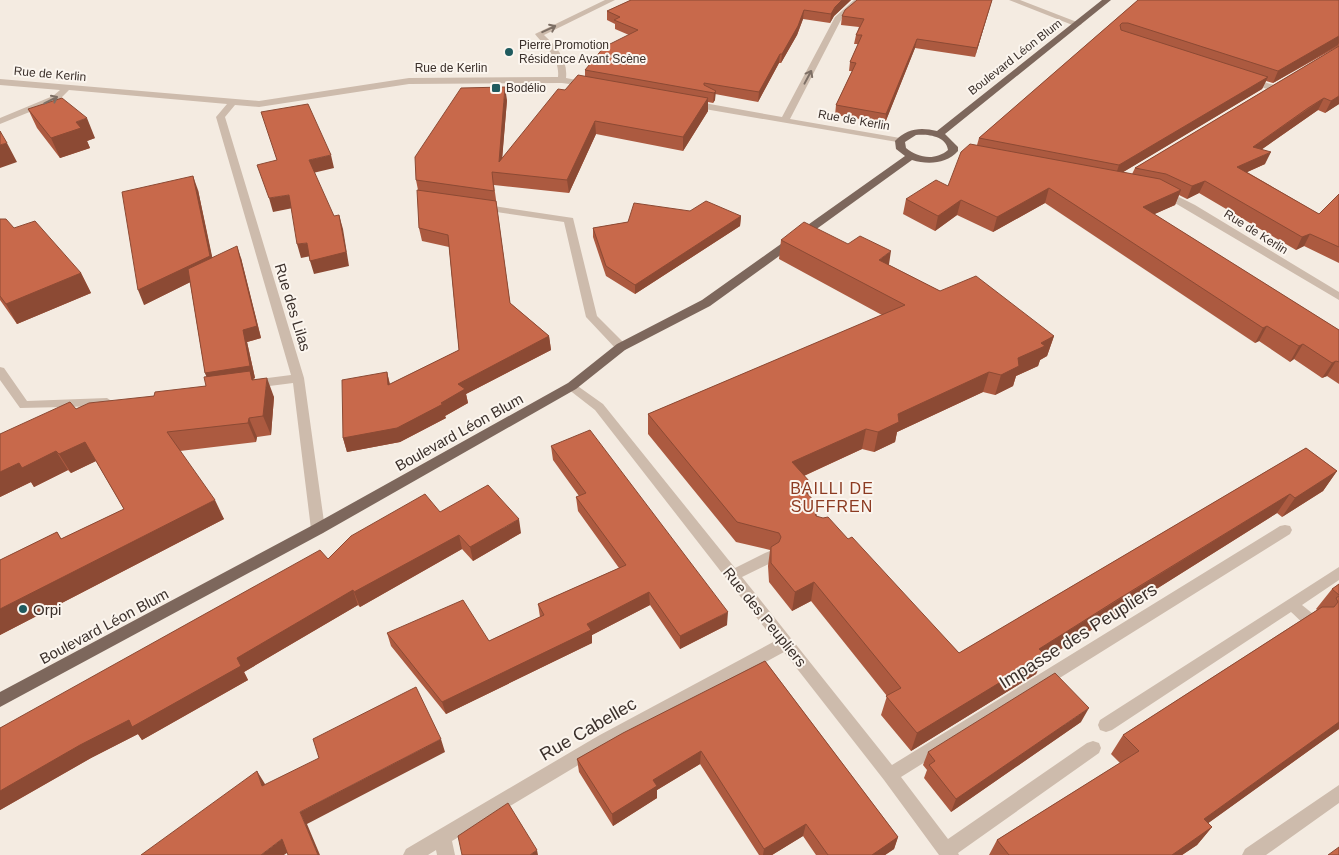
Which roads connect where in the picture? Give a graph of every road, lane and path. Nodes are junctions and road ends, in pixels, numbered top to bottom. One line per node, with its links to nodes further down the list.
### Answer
1 (611, 0): 7 (street, one-way to 1)
2 (859, 0): 14 (street, one-way to 2)
3 (1013, 0): 5 (street)
4 (1107, 0): 5 (main road, Boulevard Léon Blum)
5 (1078, 24): 16 (main road, Boulevard Léon Blum)
6 (1238, 77): 11 (street)
7 (562, 80): 9 (street, Rue de Kerlin); 12 (street, Rue de Kerlin)
8 (0, 82): 10 (street, Rue de Kerlin)
9 (596, 86)
10 (67, 88): 12 (street, Rue de Kerlin); 15 (street, one-way to 10)
11 (1274, 88)
12 (233, 102): 26 (street, Rue des Lilas)
13 (681, 102): 14 (street, Rue de Kerlin)
14 (785, 120): 17 (street, Rue de Kerlin)
15 (0, 121)
16 (938, 134): 17 (main road); 18 (main road)
17 (900, 141): 20 (main road)
18 (953, 151): 19 (street); 20 (main road)
19 (965, 153)
20 (911, 156): 24 (main road, Boulevard Léon Blum)
21 (1150, 188): 23 (street, Rue de Kerlin)
22 (465, 205): 24 (street)
23 (1339, 297)
24 (621, 347): 28 (main road, Boulevard Léon Blum)
25 (0, 371): 29 (street)
26 (298, 378): 27 (street); 30 (street, Rue des Lilas)
27 (245, 386)
28 (572, 386): 30 (main road, Boulevard Léon Blum); 34 (street, Rue des Peupliers)
29 (121, 402)
30 (318, 529): 38 (main road, Boulevard Léon Blum)
31 (1285, 530): 41 (street, Impasse des Peupliers)
32 (770, 558): 34 (street)
33 (1339, 573): 35 (street)
34 (732, 576): 37 (street, Rue des Peupliers)
35 (1291, 604): 36 (street); 39 (street)
36 (1313, 622)
37 (786, 643): 41 (street, Rue des Peupliers); 43 (street, Rue Cabellec)
38 (0, 700)
39 (1106, 725)
40 (1093, 748): 44 (street)
41 (890, 775): 44 (street, Rue des Peupliers)
42 (1339, 793): 47 (street)
43 (442, 837): 45 (street, Rue Cabellec); 46 (street)
44 (948, 853)
45 (412, 855)
46 (446, 855)
47 (1251, 855)

